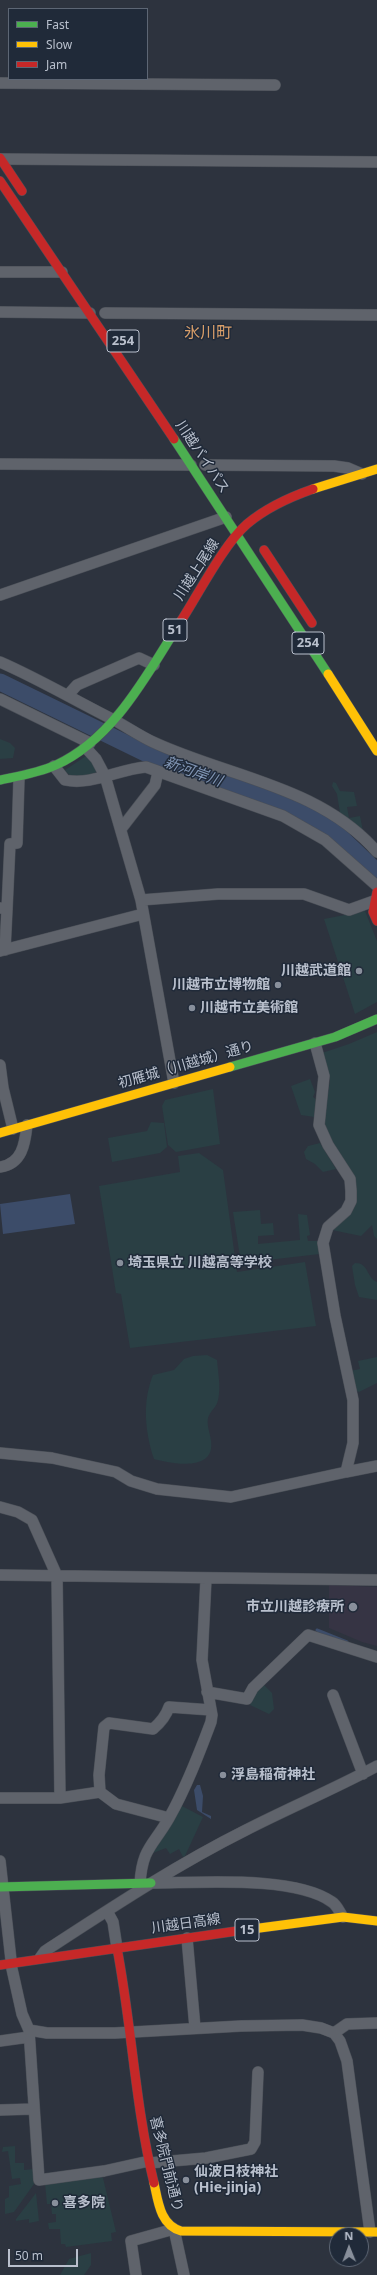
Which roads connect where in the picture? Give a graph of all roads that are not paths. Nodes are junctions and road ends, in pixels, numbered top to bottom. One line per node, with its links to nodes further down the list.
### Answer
1 (0, 82): 2 (street)
2 (275, 85)
3 (0, 159): 4 (street); 6 (main road)
4 (377, 162)
5 (0, 181): 8 (main road, 川越バイパス / 254)
6 (27, 198)
7 (0, 199): 8 (street)
8 (12, 199): 10 (main road, 川越バイパス / 254)
9 (0, 272): 10 (street)
10 (62, 272): 12 (main road, 川越バイパス / 254)
11 (0, 312): 12 (street)
12 (90, 313): 17 (main road, 川越バイパス / 254)
13 (105, 313): 14 (street)
14 (377, 315)
15 (203, 462): 19 (street); 20 (main road, 川越バイパス)
16 (0, 464): 17 (street)
17 (191, 465): 21 (main road, 川越バイパス / 254)
18 (377, 468): 19 (main road, 川越上尾線 / 51)
19 (362, 474): 22 (main road, 川越上尾線 / 51)
20 (214, 477)
21 (226, 517): 22 (main road, 川越バイパス / 254); 24 (street)
22 (238, 535): 27 (main road, 川越上尾線 / 51); 32 (main road, 川越バイパス / 254)
23 (259, 543): 25 (main road, 254)
24 (0, 595)
25 (317, 631)
26 (0, 662): 28 (street)
27 (154, 665): 28 (street); 30 (main road, 川越上尾線 / 51)
28 (68, 695): 30 (street)
29 (0, 699): 31 (street)
30 (112, 722): 31 (main road, 川越上尾線 / 51); 39 (street)
31 (90, 743): 33 (main road, 川越上尾線 / 51); 35 (street)
32 (377, 751)
33 (54, 766): 35 (street); 36 (main road, 川越上尾線 / 51)
34 (158, 772): 35 (street); 38 (street); 40 (street)
35 (105, 776): 38 (street)
36 (19, 778): 37 (main road, 川越上尾線 / 51); 43 (street)
37 (0, 780)
38 (121, 829): 42 (street)
39 (377, 852)
40 (377, 886)
41 (375, 897): 42 (street); 45 (main road)
42 (141, 900): 44 (street)
43 (4, 908): 46 (street)
44 (143, 914): 46 (street); 50 (street)
45 (377, 921)
46 (3, 950)
47 (377, 1019): 48 (main road, 初雁城（川越城）通り)
48 (315, 1043): 50 (main road, 初雁城（川越城）通り); 57 (street)
49 (0, 1065): 52 (street)
50 (174, 1083): 51 (main road, 初雁城（川越城）通り)
51 (27, 1125): 52 (main road, 初雁城（川越城）通り); 54 (street)
52 (14, 1129): 53 (main road, 初雁城（川越城）通り)
53 (0, 1132)
54 (0, 1167)
55 (0, 1453): 57 (street)
56 (377, 1466): 57 (street)
57 (346, 1472)
58 (0, 1507): 60 (street)
59 (0, 1575): 60 (street)
60 (57, 1576): 61 (street); 71 (street)
61 (206, 1579): 62 (street); 64 (street)
62 (377, 1580)
63 (377, 1657): 64 (street)
64 (207, 1692): 66 (street)
65 (333, 1694): 68 (street)
66 (211, 1710): 69 (street); 72 (street)
67 (377, 1766): 68 (street)
68 (363, 1774): 74 (street)
69 (100, 1792): 71 (street); 72 (street)
70 (0, 1798): 71 (street)
71 (60, 1798)
72 (169, 1818): 74 (street)
73 (0, 1861): 75 (street)
74 (146, 1884): 75 (main road); 76 (street); 77 (street)
75 (2, 1886): 82 (street)
76 (107, 1911): 80 (street); 81 (street)
77 (343, 1917): 78 (main road, 川越日高線 / 15); 79 (main road, 川越日高線 / 15)
78 (377, 1921)
79 (187, 1938): 80 (main road, 川越日高線 / 15); 85 (street)
80 (117, 1948): 81 (main road, 川越日高線 / 15); 86 (main road, 喜多院門前通り)
81 (40, 1958): 82 (main road, 川越日高線 / 15)
82 (12, 1963): 83 (main road, 川越日高線 / 15); 87 (street)
83 (0, 1964)
84 (377, 2023): 88 (street)
85 (195, 2028): 86 (street); 88 (street)
86 (130, 2032): 87 (street); 93 (main road, 喜多院門前通り)
87 (29, 2033): 89 (street); 92 (street)
88 (334, 2033): 95 (street)
89 (0, 2041)
90 (258, 2072): 93 (street)
91 (0, 2110): 92 (street)
92 (33, 2110): 93 (street)
93 (149, 2162): 94 (main road, 喜多院門前通り)
94 (174, 2229): 95 (main road, 喜多院門前通り); 96 (street); 97 (street)
95 (374, 2232)
96 (136, 2275)
97 (184, 2275)

